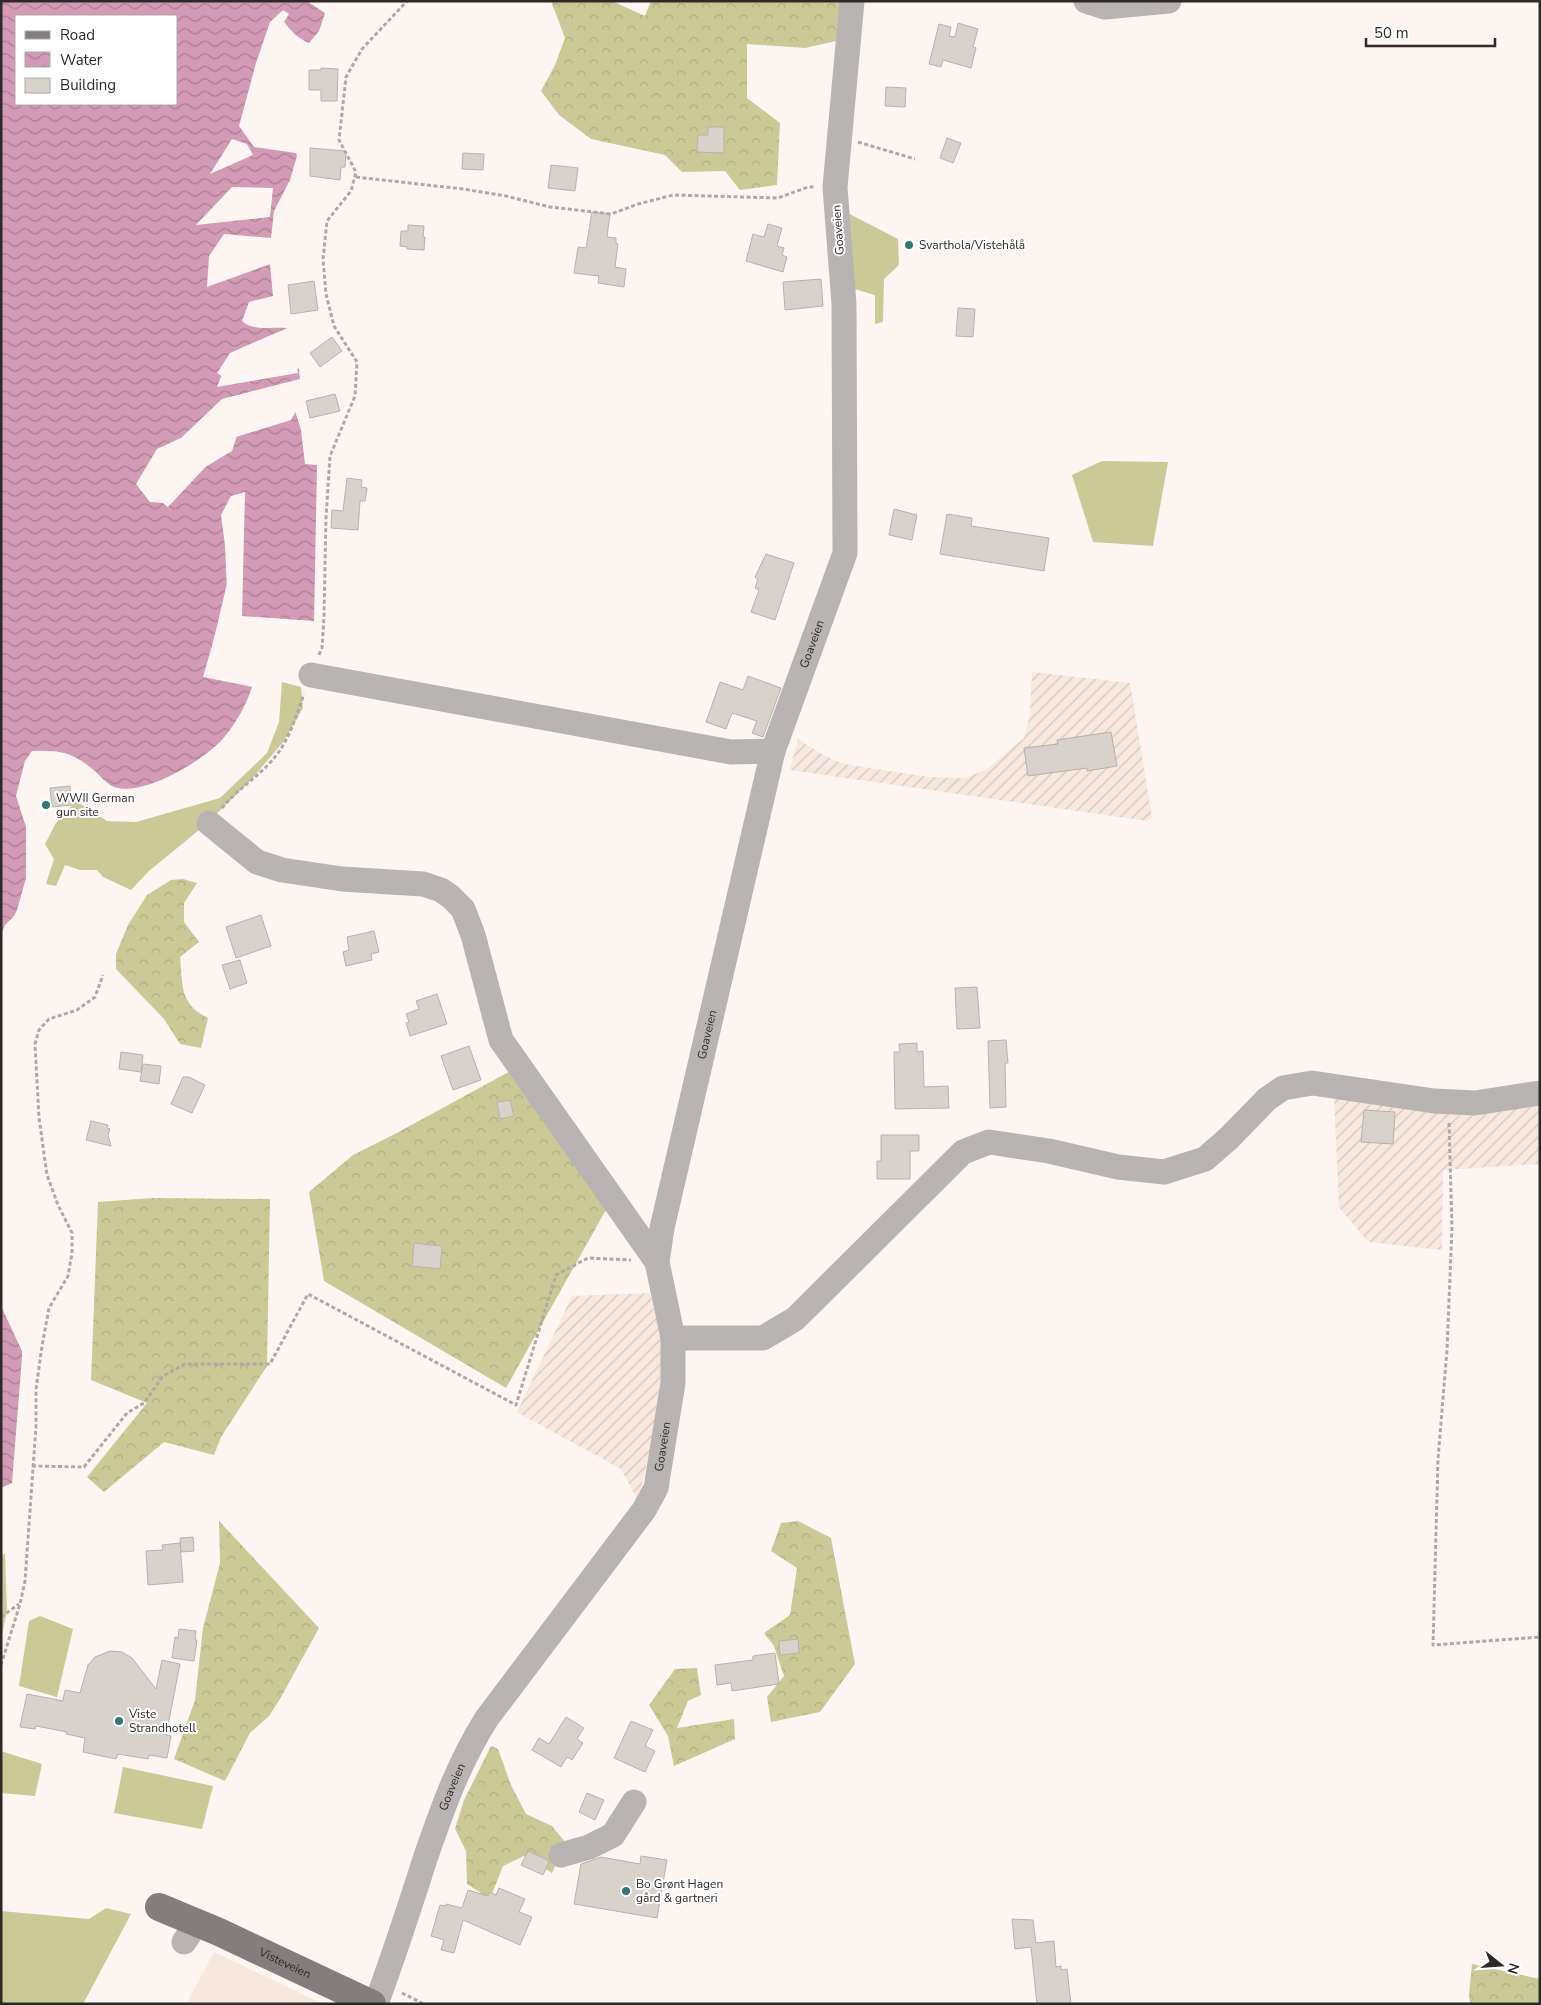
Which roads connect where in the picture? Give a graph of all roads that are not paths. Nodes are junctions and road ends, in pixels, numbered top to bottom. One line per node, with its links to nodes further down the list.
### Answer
1 (852, 1): 5 (street, Goaveien)
2 (1086, 1): 3 (street)
3 (1169, 1)
4 (311, 675): 5 (street)
5 (773, 751): 8 (street, Goaveien)
6 (209, 823): 8 (street)
7 (1540, 1093): 9 (street)
8 (656, 1262): 9 (street, Goaveien)
9 (673, 1338): 14 (street, Goaveien)
10 (634, 1802): 11 (street)
11 (561, 1855)
12 (159, 1907): 13 (main road, Visteveien)
13 (372, 2004)
14 (376, 2004)

